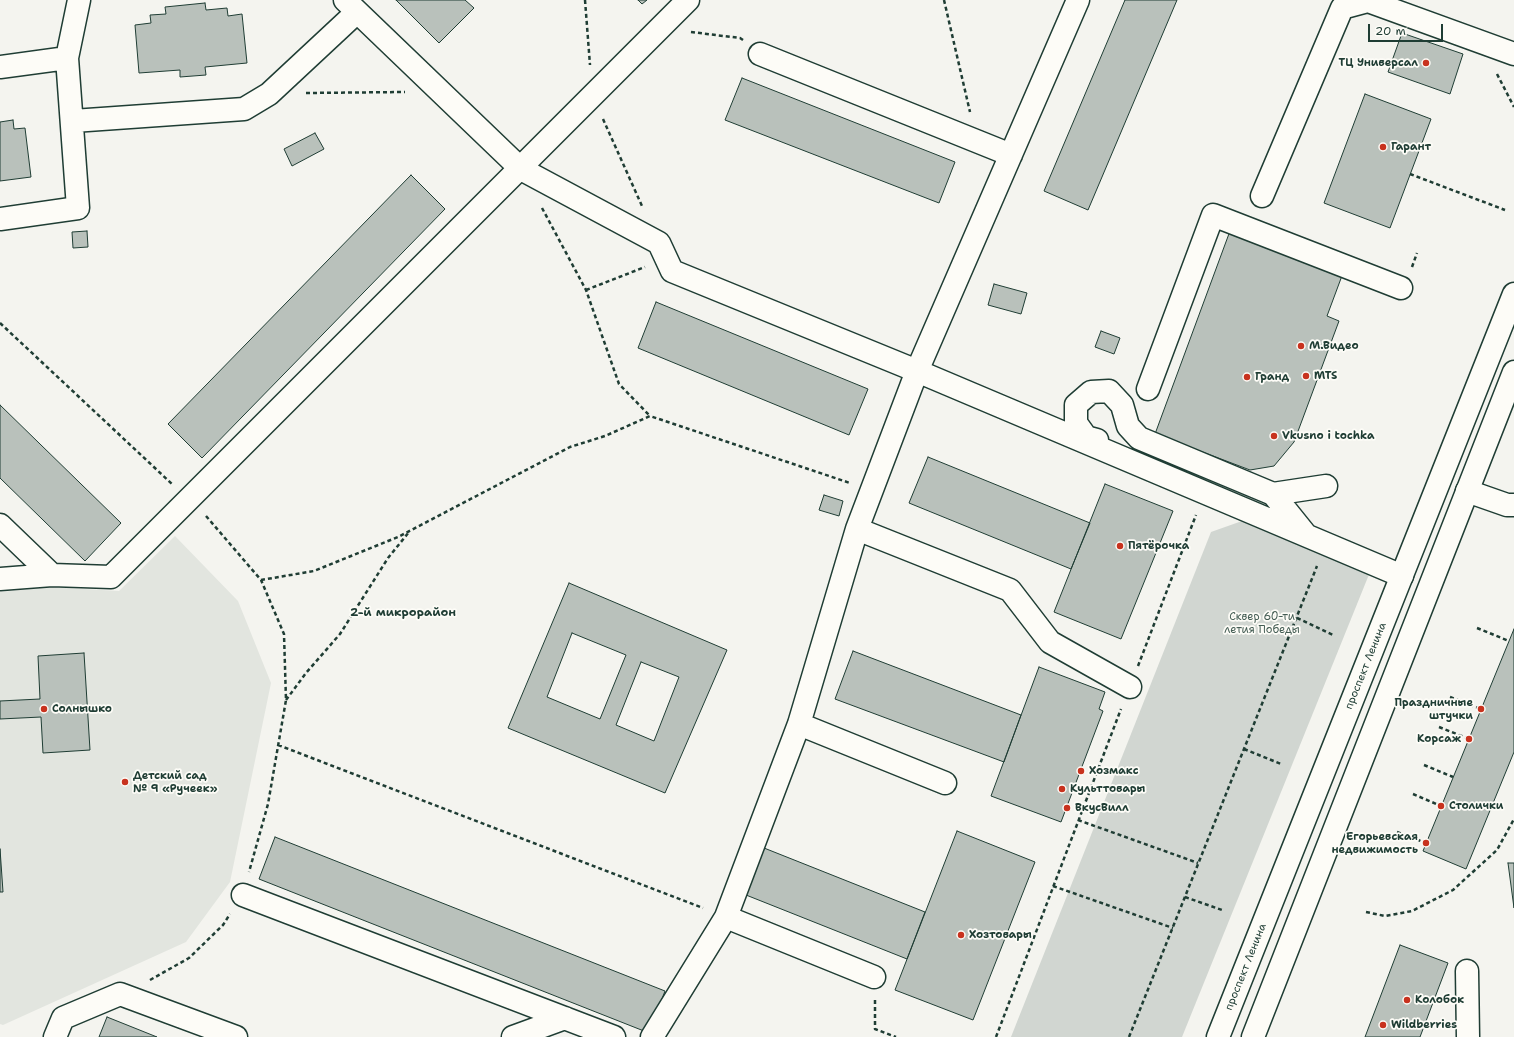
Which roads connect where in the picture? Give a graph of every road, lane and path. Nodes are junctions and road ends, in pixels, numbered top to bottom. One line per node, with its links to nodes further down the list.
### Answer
1 (79, 0): 11 (main road)
2 (585, 0): 16 (path)
3 (688, 0): 8 (main road)
4 (944, 0): 19 (path)
5 (1078, 0): 20 (main road)
6 (1368, 1): 9 (main road); 23 (main road)
7 (351, 6): 14 (main road); 15 (main road)
8 (661, 28): 10 (path); 16 (main road)
9 (1514, 53)
10 (760, 54): 19 (main road)
11 (67, 58): 12 (main road); 18 (main road)
12 (0, 67)
13 (1495, 72): 17 (path)
14 (441, 91): 15 (path); 21 (main road)
15 (269, 94): 18 (main road)
16 (593, 96): 21 (main road); 25 (path)
17 (1514, 107)
18 (73, 121): 27 (main road)
19 (977, 142): 20 (main road)
20 (1011, 155): 34 (main road)
21 (521, 169): 29 (main road); 43 (main road)
22 (1410, 174): 26 (path)
23 (1262, 196)
24 (539, 202): 31 (path)
25 (643, 208)
26 (1505, 210)
27 (0, 219)
28 (1417, 253): 30 (path)
29 (666, 258): 31 (path); 34 (main road)
30 (1406, 279): 36 (main road)
31 (586, 290): 37 (path)
32 (1514, 294): 50 (main road, проспект Ленина)
33 (0, 323): 43 (path)
34 (917, 371): 39 (main road); 40 (main road)
35 (1514, 372): 41 (main road)
36 (1148, 389)
37 (650, 416): 39 (path); 47 (path)
38 (1326, 486): 42 (main road)
39 (872, 491): 46 (main road)
40 (1204, 492): 42 (main road); 48 (main road); 57 (path)
41 (1467, 492): 44 (main road); 97 (main road)
42 (1273, 494): 48 (main road)
43 (189, 500): 49 (main road); 52 (path)
44 (1512, 508)
45 (0, 525): 49 (main road)
46 (857, 529): 57 (main road); 61 (main road)
47 (410, 532): 52 (path); 59 (path)
48 (1316, 540): 50 (main road); 53 (path)
49 (52, 575): 51 (main road)
50 (1402, 576): 96 (main road, проспект Ленина)
51 (0, 579)
52 (261, 580): 59 (path)
53 (1297, 618): 55 (path); 65 (path)
54 (1477, 628): 56 (path)
55 (1333, 635)
56 (1509, 641)
57 (1130, 687): 73 (path)
58 (1450, 697): 60 (path)
59 (286, 700): 64 (path)
60 (1481, 710)
61 (799, 724): 69 (main road); 82 (main road)
62 (1439, 727): 63 (path)
63 (1469, 739)
64 (278, 745): 78 (path); 82 (path)
65 (1244, 748): 66 (path); 76 (path)
66 (1281, 764)
67 (1424, 764): 68 (path)
68 (1453, 777)
69 (945, 783)
70 (1412, 794): 71 (path)
71 (1441, 806)
72 (1514, 819): 81 (path)
73 (1078, 820): 76 (path); 77 (path)
74 (1397, 832): 75 (path)
75 (1426, 844)
76 (1198, 863): 79 (path)
77 (1053, 886): 83 (path); 94 (path)
78 (243, 895): 86 (path); 87 (main road)
79 (1185, 897): 80 (path); 83 (path)
80 (1222, 910)
81 (1366, 912)
82 (726, 917): 85 (main road); 92 (main road)
83 (1173, 928): 95 (path)
84 (1467, 971): 98 (main road)
85 (874, 976): 93 (path)
86 (120, 994): 88 (main road); 89 (main road)
87 (565, 1018): 90 (main road); 91 (main road)
88 (55, 1037)
89 (236, 1037)
90 (513, 1037)
91 (614, 1037)
92 (652, 1037)
93 (896, 1037)
94 (996, 1037)
95 (1129, 1037)
96 (1218, 1037)
97 (1253, 1037)
98 (1468, 1037)

